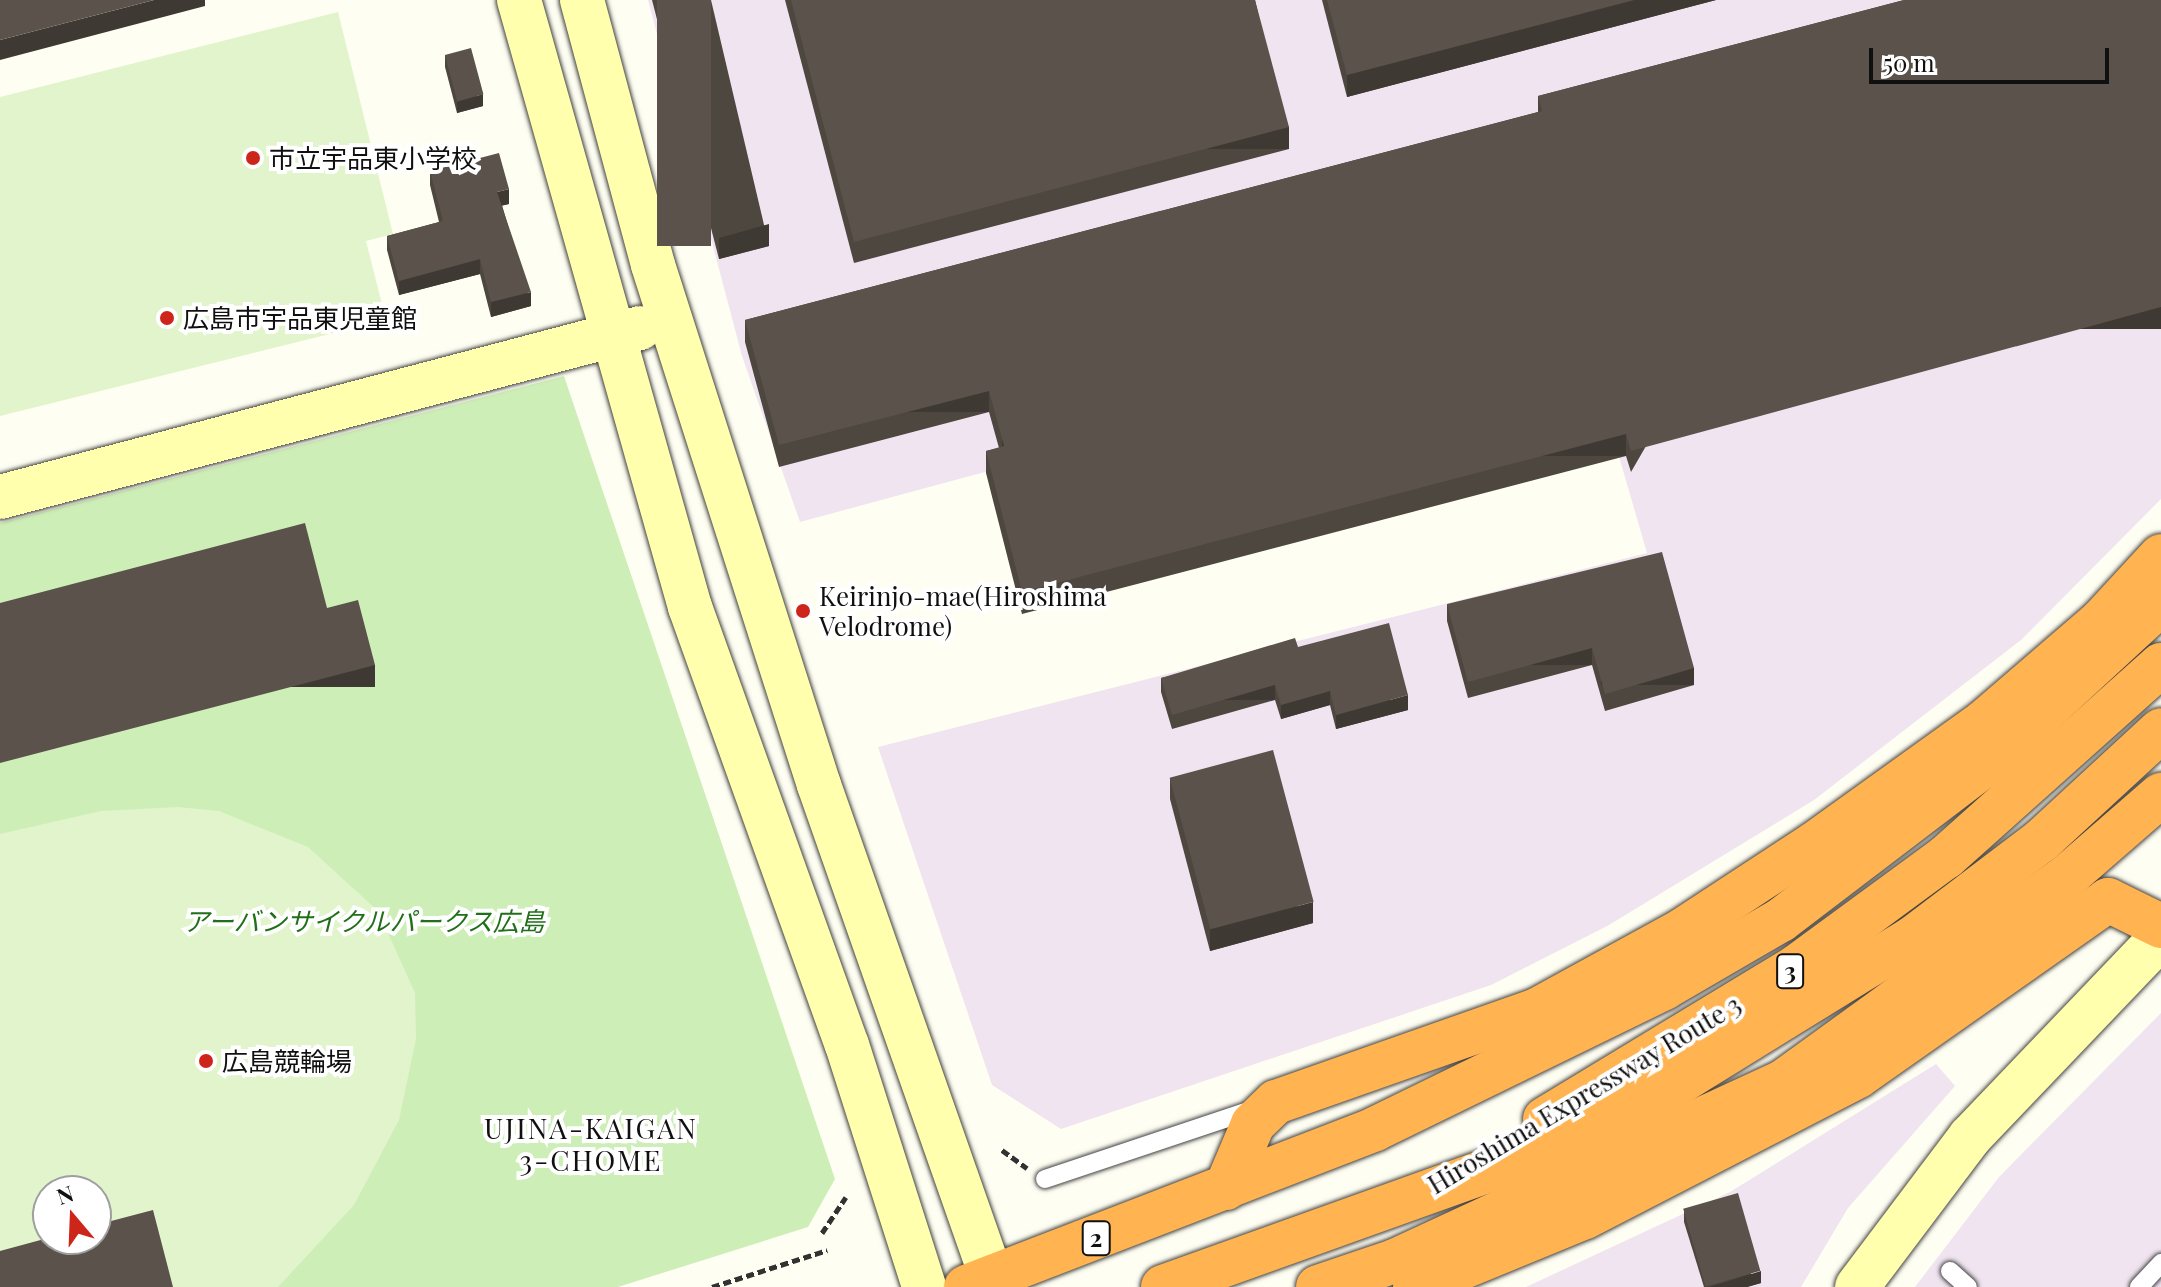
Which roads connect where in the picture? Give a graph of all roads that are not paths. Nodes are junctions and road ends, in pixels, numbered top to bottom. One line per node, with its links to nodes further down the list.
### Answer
1 (519, 0): 4 (street)
2 (582, 0): 3 (street)
3 (673, 319): 4 (street); 19 (street)
4 (612, 335): 5 (street); 20 (street)
5 (0, 497)
6 (2161, 556): 13 (highway)
7 (2161, 603): 15 (highway)
8 (2161, 665): 16 (highway, Hiroshima Expressway Route 3 / 3)
9 (2161, 730): 16 (highway, Hiroshima Expressway Route 3 / 3)
10 (2161, 795): 22 (highway)
11 (2161, 926): 23 (highway)
12 (2161, 937): 24 (street)
13 (1276, 1102): 14 (lane); 15 (highway)
14 (1045, 1179)
15 (1226, 1188): 19 (highway, 2)
16 (1376, 1216): 21 (highway, Hiroshima Expressway Route 3 / 3)
17 (2161, 1263): 26 (lane)
18 (1950, 1271): 25 (lane)
19 (984, 1284)
20 (924, 1287)
21 (1163, 1287)
22 (1318, 1287)
23 (1415, 1287)
24 (1857, 1287)
25 (1968, 1287)
26 (2139, 1287)

